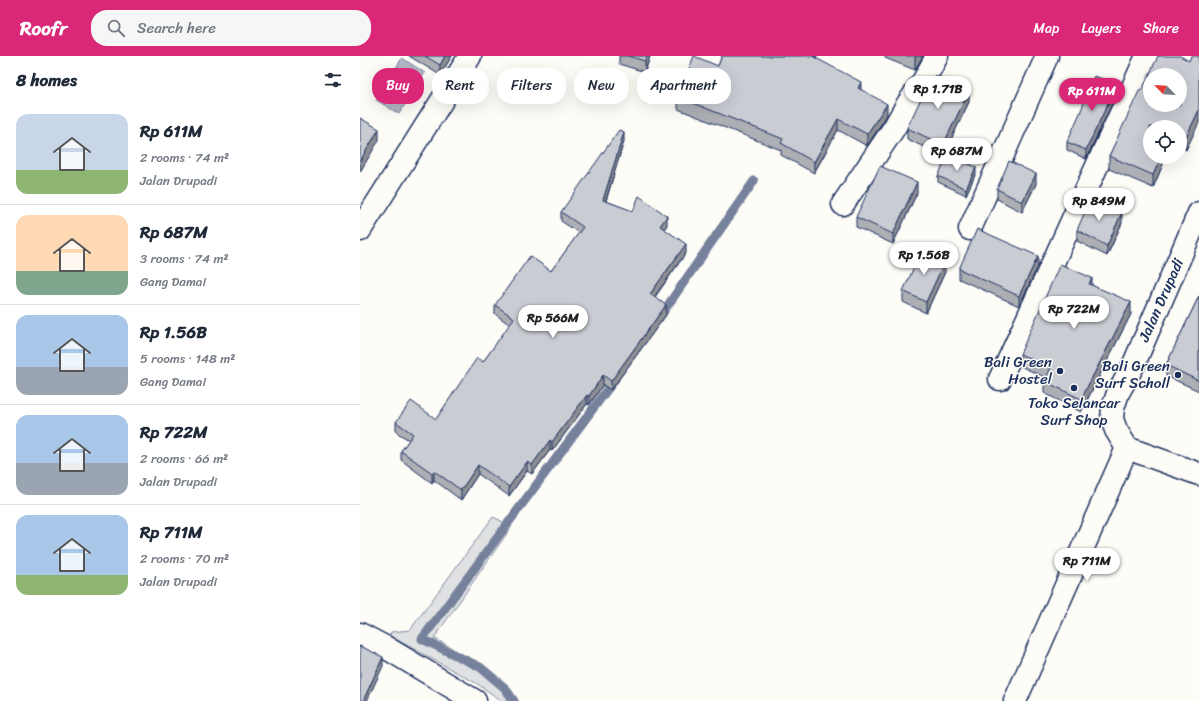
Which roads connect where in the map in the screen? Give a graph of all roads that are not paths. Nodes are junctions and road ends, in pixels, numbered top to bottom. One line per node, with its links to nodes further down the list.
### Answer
1 (470, 56): 8 (street)
2 (937, 56): 5 (street)
3 (1047, 56): 7 (street)
4 (1147, 56): 9 (street)
5 (843, 204)
6 (1199, 213): 10 (street, Jalan Drupadi)
7 (970, 229)
8 (360, 230)
9 (1000, 379)
10 (1127, 448): 11 (street); 14 (street)
11 (1199, 474)
12 (360, 634): 13 (street)
13 (475, 701)
14 (1015, 701)

